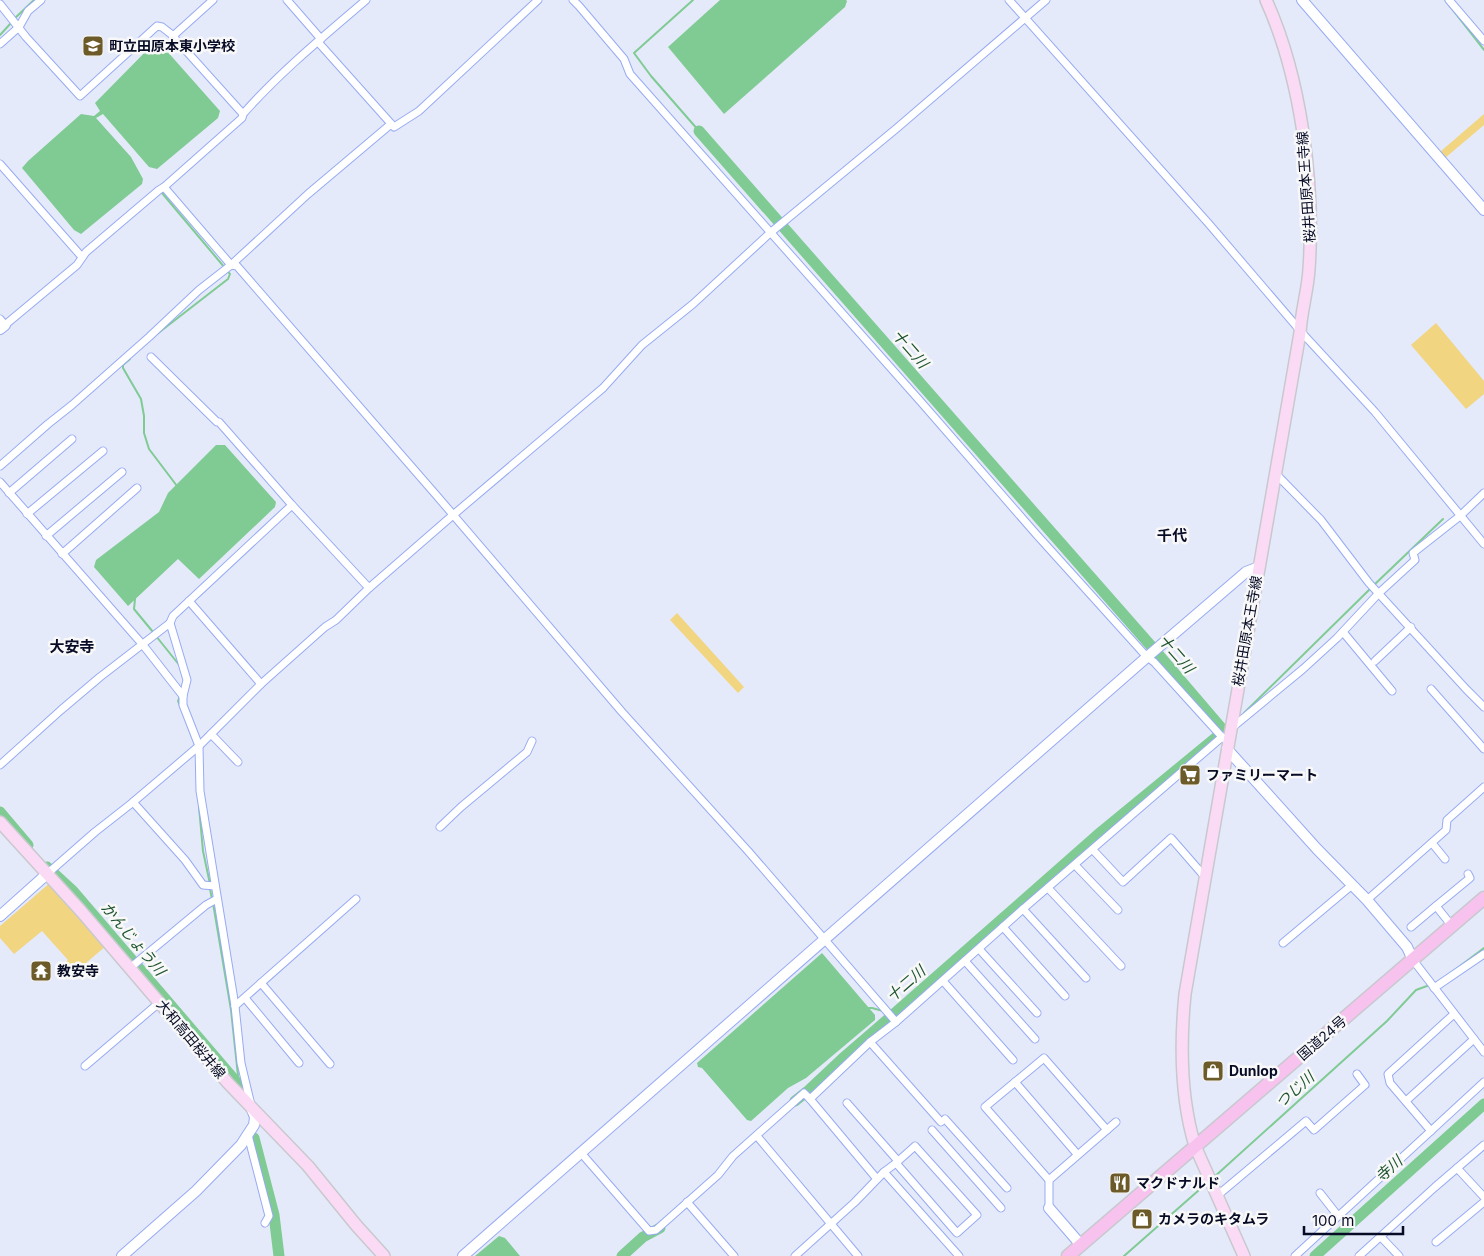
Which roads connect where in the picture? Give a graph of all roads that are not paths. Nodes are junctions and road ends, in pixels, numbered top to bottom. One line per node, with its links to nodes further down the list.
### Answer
1 (41, 0): 14 (street)
2 (213, 0): 15 (street)
3 (287, 0): 16 (street)
4 (366, 0): 16 (street)
5 (538, 0): 20 (street)
6 (573, 0): 24 (street)
7 (1009, 0): 13 (street)
8 (1046, 0): 13 (street)
9 (1266, 0): 28 (main road, 桜井田原本王寺線)
10 (1302, 0): 23 (street)
11 (1449, 0): 17 (street)
12 (0, 4): 14 (street)
13 (1026, 18): 24 (street); 28 (street)
14 (19, 27): 15 (street); 18 (street)
15 (173, 36): 19 (street)
16 (319, 40): 19 (street); 20 (street)
17 (1484, 41)
18 (0, 44)
19 (243, 114): 22 (street)
20 (391, 124): 26 (street)
21 (0, 164): 25 (street)
22 (164, 188): 25 (street); 26 (street)
23 (1484, 210)
24 (770, 233): 41 (street); 54 (street)
25 (82, 258): 27 (street)
26 (231, 265): 32 (street); 41 (street)
27 (2, 324)
28 (1300, 329): 34 (main road, 桜井田原本王寺線); 42 (street)
29 (151, 358): 39 (street)
30 (72, 439): 37 (street)
31 (102, 451): 40 (street)
32 (0, 466)
33 (122, 472): 43 (street)
34 (1275, 472): 46 (main road, 桜井田原本王寺線); 48 (street)
35 (0, 482): 37 (street)
36 (137, 488): 45 (street)
37 (9, 493): 40 (street)
38 (1484, 493): 42 (street)
39 (292, 505): 47 (street); 49 (street)
40 (27, 514): 43 (street)
41 (453, 515): 47 (street); 94 (street)
42 (1460, 516): 44 (street); 48 (street)
43 (46, 536): 45 (street)
44 (1484, 544)
45 (62, 554): 53 (street)
46 (1259, 567): 54 (street); 61 (main road, 桜井田原本王寺線)
47 (369, 588): 56 (street)
48 (1379, 593): 51 (street); 52 (street)
49 (189, 601): 50 (street); 56 (street)
50 (170, 623): 53 (street); 59 (street)
51 (1411, 627): 55 (street); 60 (street)
52 (1343, 632): 58 (street); 61 (street)
53 (142, 645): 59 (street); 68 (street)
54 (1151, 654): 64 (street); 94 (street)
55 (1375, 661)
56 (261, 684): 62 (street)
57 (1431, 689): 66 (street)
58 (1392, 691)
59 (183, 696): 65 (street)
60 (1484, 707)
61 (1231, 726): 64 (main road, 桜井田原本王寺線)
62 (210, 734): 65 (street); 67 (street)
63 (532, 741): 72 (street)
64 (1226, 742): 74 (street); 79 (main road, 桜井田原本王寺線); 80 (street)
65 (199, 746): 70 (street); 81 (street)
66 (1484, 749)
67 (238, 762)
68 (0, 766)
69 (1484, 787): 73 (street)
70 (133, 802): 77 (street); 81 (street)
71 (0, 822): 77 (main road, 大和高田桜井線)
72 (440, 827)
73 (1432, 843): 75 (street); 86 (street)
74 (1093, 850): 76 (street); 79 (street)
75 (1445, 859)
76 (1075, 865): 82 (street); 89 (street)
77 (49, 872): 90 (street); 100 (main road, 大和高田桜井線)
78 (1468, 874): 87 (street)
79 (1205, 877): 135 (main road, 桜井田原本王寺線)
80 (1352, 885): 86 (street); 95 (street)
81 (215, 886): 84 (street)
82 (1048, 888): 88 (street); 101 (street)
83 (1484, 898): 91 (highway, 国道24号)
84 (217, 899): 100 (street); 109 (street)
85 (356, 899): 104 (street)
86 (1367, 900): 98 (street)
87 (1436, 906): 91 (street); 93 (street)
88 (1023, 909): 92 (street); 102 (street)
89 (1118, 910)
90 (0, 916)
91 (1452, 926): 98 (highway, 国道24号)
92 (1003, 927): 96 (street); 106 (street)
93 (1411, 927)
94 (824, 939): 112 (street); 136 (street)
95 (1283, 943)
96 (979, 949): 99 (street); 110 (street)
97 (1484, 954): 105 (street)
98 (1413, 960): 105 (street); 135 (highway, 国道24号)
99 (965, 961): 103 (street); 113 (street)
100 (133, 965): 108 (main road, 大和高田桜井線)
101 (1121, 966)
102 (1086, 978)
103 (943, 981): 112 (street); 117 (street)
104 (261, 983): 107 (street); 119 (street)
105 (1432, 985): 111 (street)
106 (1065, 996)
107 (244, 998): 109 (street); 118 (street)
108 (160, 1002): 120 (street); 127 (main road, 大和高田桜井線)
109 (235, 1006): 127 (street)
110 (1037, 1013)
111 (1454, 1014): 114 (street); 125 (street)
112 (896, 1022): 115 (street)
113 (1035, 1039)
114 (1474, 1039): 116 (street); 125 (street)
115 (870, 1042): 124 (street); 143 (street)
116 (1484, 1052)
117 (1013, 1060)
118 (299, 1063)
119 (330, 1064)
120 (85, 1066)
121 (1357, 1074): 145 (street)
122 (1015, 1082): 130 (street); 137 (street); 142 (street)
123 (1484, 1082): 131 (street)
124 (810, 1099): 133 (street); 141 (street)
125 (1406, 1101): 131 (street)
126 (847, 1103): 138 (street)
127 (251, 1106): 132 (street); 158 (main road, 大和高田桜井線)
128 (1116, 1122): 130 (street)
129 (932, 1130): 149 (street)
130 (1107, 1130): 137 (street)
131 (1431, 1131): 151 (street)
132 (248, 1135): 152 (street); 157 (street)
133 (757, 1136): 147 (street); 153 (street)
134 (1484, 1145): 139 (street)
135 (1195, 1146): 145 (main road, 桜井田原本王寺線); 156 (highway, 国道24号)
136 (582, 1154): 147 (street); 159 (street)
137 (1077, 1154): 142 (street)
138 (897, 1162): 138 (street); 140 (street)
139 (1458, 1168): 146 (street); 154 (street)
140 (884, 1172): 141 (street); 163 (street)
141 (877, 1179): 153 (street)
142 (1050, 1180): 150 (street)
143 (1007, 1188)
144 (1320, 1193): 151 (street)
145 (1218, 1195): 165 (main road, 桜井田原本王寺線)
146 (1484, 1197)
147 (687, 1202): 160 (street)
148 (1484, 1202): 155 (street)
149 (1001, 1208)
150 (1049, 1208): 156 (street)
151 (1338, 1216): 166 (street)
152 (265, 1223)
153 (831, 1223): 161 (street); 162 (street)
154 (1381, 1237): 167 (street); 168 (street)
155 (1436, 1242)
156 (1081, 1245): 164 (highway, 国道24号)
157 (122, 1256)
158 (384, 1256)
159 (463, 1256)
160 (734, 1256)
161 (795, 1256)
162 (858, 1256)
163 (959, 1256)
164 (1068, 1256)
165 (1244, 1256)
166 (1295, 1256)
167 (1359, 1256)
168 (1398, 1256)

